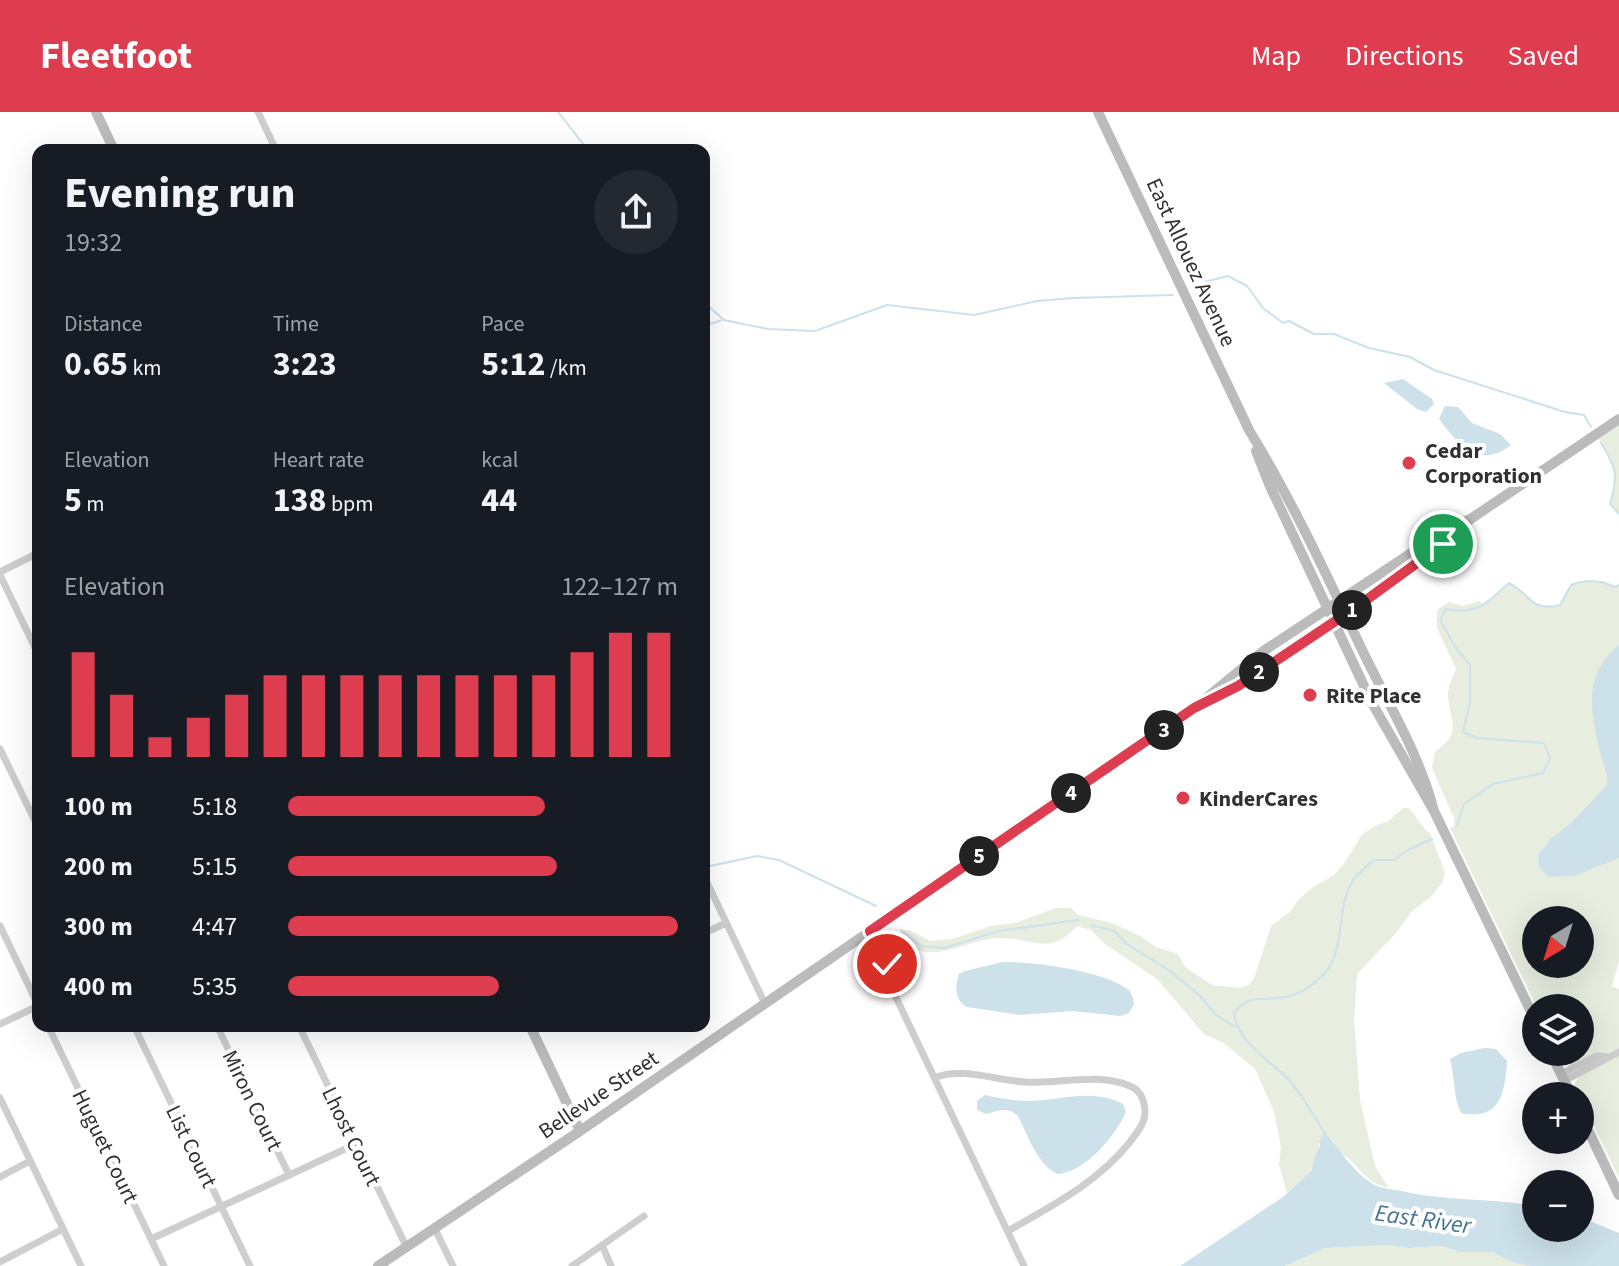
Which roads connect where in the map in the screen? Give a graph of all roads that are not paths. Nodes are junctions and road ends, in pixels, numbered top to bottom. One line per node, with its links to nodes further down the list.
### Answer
1 (96, 112): 4 (street)
2 (258, 112): 5 (street)
3 (1098, 112): 7 (street, East Allouez Avenue)
4 (111, 144)
5 (273, 144)
6 (1619, 419): 8 (street, Bellevue Street)
7 (1249, 430): 11 (street, East Allouez Avenue); 12 (street, East Allouez Avenue)
8 (1472, 518): 11 (street, Bellevue Street); 13 (street, Bellevue Street)
9 (32, 556): 10 (street)
10 (0, 574): 15 (street)
11 (1340, 601): 12 (street, Bellevue Street); 13 (street, East Allouez Avenue)
12 (1327, 609): 14 (street, East Allouez Avenue); 16 (street, Bellevue Street)
13 (1346, 613): 14 (street, Bellevue Street); 18 (street, East Allouez Avenue)
14 (1333, 621): 16 (street, Bellevue Street); 18 (street, East Allouez Avenue)
15 (32, 641)
16 (1194, 708): 24 (street, Bellevue Street)
17 (0, 749): 19 (street)
18 (1434, 811): 26 (street, East Allouez Avenue)
19 (32, 815)
20 (710, 889): 21 (street)
21 (726, 923): 23 (street); 27 (street)
22 (0, 926): 25 (street)
23 (711, 930)
24 (866, 933): 27 (street, Bellevue Street); 37 (street)
25 (32, 993)
26 (1522, 994)
27 (765, 1004): 41 (street, Bellevue Street)
28 (32, 1008): 29 (street)
29 (0, 1024)
30 (51, 1032): 53 (street, Huguet Court)
31 (137, 1032): 48 (street, List Court)
32 (220, 1032): 45 (street, Miron Court)
33 (302, 1032): 43 (street, Lhost Court)
34 (533, 1032): 41 (street)
35 (1619, 1052): 38 (street)
36 (1557, 1066): 38 (street)
37 (936, 1077): 52 (street); 52 (street)
38 (1563, 1077): 39 (street)
39 (1565, 1082)
40 (0, 1098): 44 (street)
41 (580, 1131): 50 (street, Bellevue Street)
42 (1594, 1142): 47 (street)
43 (356, 1144): 45 (street); 55 (street, Lhost Court)
44 (30, 1161): 46 (street); 51 (street)
45 (289, 1175): 48 (street)
46 (0, 1177)
47 (1619, 1195)
48 (221, 1206): 53 (street); 59 (street, List Court)
49 (644, 1216): 54 (street)
50 (434, 1227): 55 (street, Bellevue Street); 61 (street)
51 (63, 1229): 56 (street); 57 (street)
52 (1008, 1231): 64 (street)
53 (151, 1239): 58 (street, Huguet Court)
54 (602, 1245): 62 (street); 63 (street)
55 (406, 1246): 60 (street, Bellevue Street)
56 (0, 1262)
57 (81, 1266)
58 (164, 1266)
59 (250, 1266)
60 (378, 1266)
61 (453, 1266)
62 (572, 1266)
63 (611, 1266)
64 (1024, 1266)

